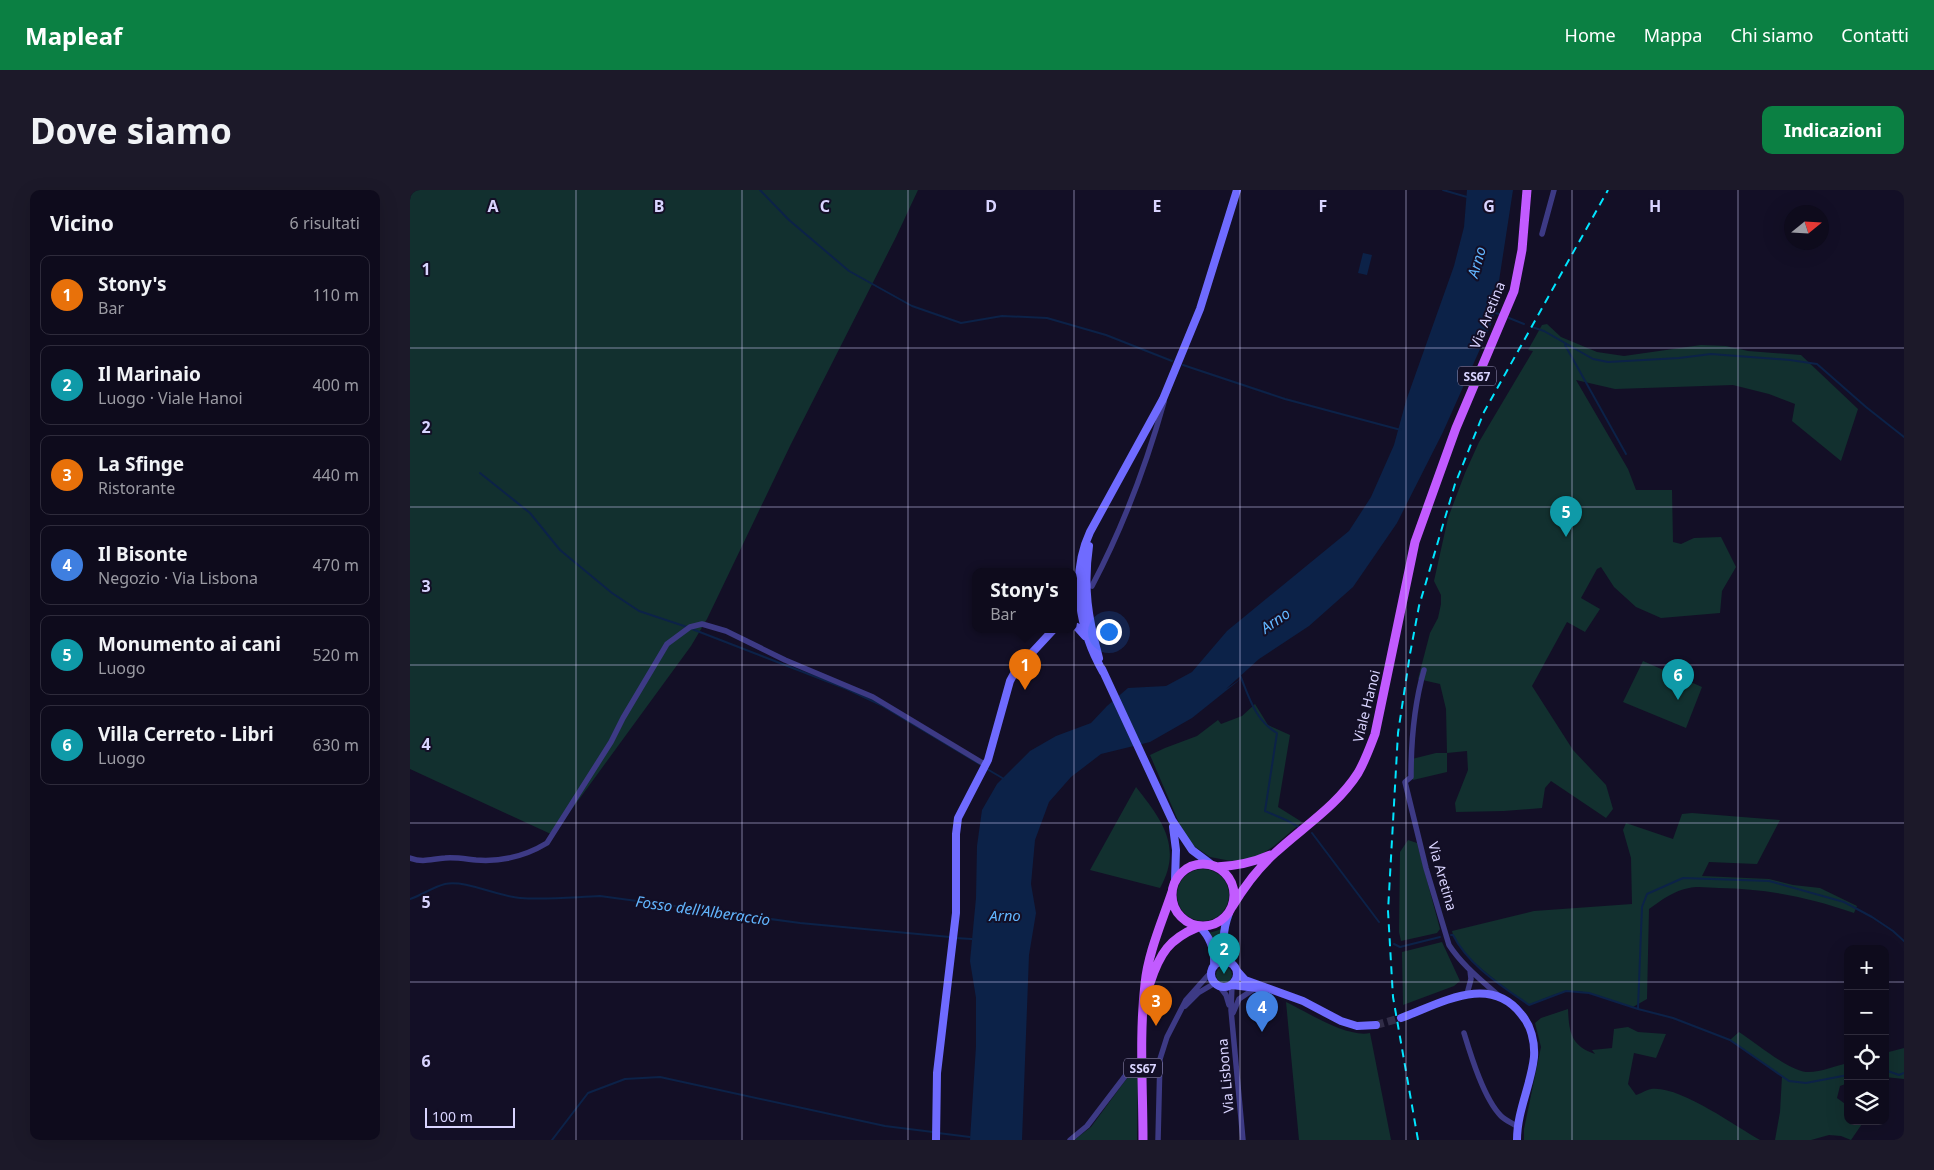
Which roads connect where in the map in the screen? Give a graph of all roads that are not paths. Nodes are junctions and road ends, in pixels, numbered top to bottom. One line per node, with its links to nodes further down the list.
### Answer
1 (1237, 190): 5 (main road)
2 (1527, 190): 7 (main road, Via Aretina / SS67)
3 (1554, 190): 4 (street)
4 (1542, 234)
5 (1169, 384): 6 (main road); 9 (street)
6 (1094, 527): 8 (main road); 11 (main road)
7 (1411, 559): 23 (main road, Viale Hanoi / SS67)
8 (1080, 574): 10 (main road); 12 (main road)
9 (1092, 586)
10 (1077, 588)
11 (1086, 594): 12 (main road); 13 (main road)
12 (1077, 612): 13 (main road); 18 (main road)
13 (1091, 626): 20 (main road)
14 (1077, 627): 18 (main road)
15 (1051, 633): 17 (main road)
16 (1055, 633): 17 (main road)
17 (1047, 638): 21 (main road)
18 (1091, 649): 20 (main road)
19 (1424, 670): 32 (street, Via Aretina)
20 (1103, 673): 22 (main road)
21 (986, 765): 24 (street); 51 (main road)
22 (1172, 820): 25 (main road); 26 (main road)
23 (1275, 853): 25 (main road, Viale Hanoi / SS67); 28 (main road, Viale Hanoi / SS67)
24 (410, 858)
25 (1214, 866): 26 (main road, Viale Hanoi); 28 (main road, Viale Hanoi)
26 (1175, 880): 27 (main road)
27 (1172, 892): 29 (main road); 42 (main road, SS67)
28 (1231, 910): 29 (main road, Viale Hanoi); 30 (main road, Viale Hanoi)
29 (1199, 927): 31 (main road); 42 (main road, SS67)
30 (1230, 963): 31 (main road); 33 (main road, Viale Hanoi)
31 (1213, 969): 35 (main road); 44 (street)
32 (1470, 970): 34 (street, Via Aretina); 40 (street)
33 (1237, 971): 36 (main road); 38 (main road)
34 (1479, 978): 39 (street); 41 (street, Via Aretina)
35 (1217, 985): 36 (main road); 43 (street, Via Lisbona); 44 (street)
36 (1232, 985): 37 (main road); 43 (street, Via Lisbona)
37 (1254, 989): 38 (main road); 45 (street)
38 (1272, 990): 47 (main road)
39 (1480, 992): 40 (main road, Via Aretina); 41 (main road, Via Aretina)
40 (1467, 994): 46 (main road, Via Aretina)
41 (1499, 996): 50 (main road, Via Aretina)
42 (1144, 997): 49 (main road, SS67)
43 (1231, 1010): 45 (street, Via Lisbona)
44 (1180, 1011): 54 (street)
45 (1232, 1018): 55 (street, Via Lisbona)
46 (1401, 1018)
47 (1376, 1026)
48 (1464, 1033): 50 (street)
49 (1143, 1064): 52 (street); 53 (main road, SS67)
50 (1518, 1127): 56 (main road, Via Aretina)
51 (936, 1140)
52 (1070, 1140)
53 (1143, 1140)
54 (1158, 1140)
55 (1243, 1140)
56 (1517, 1140)

